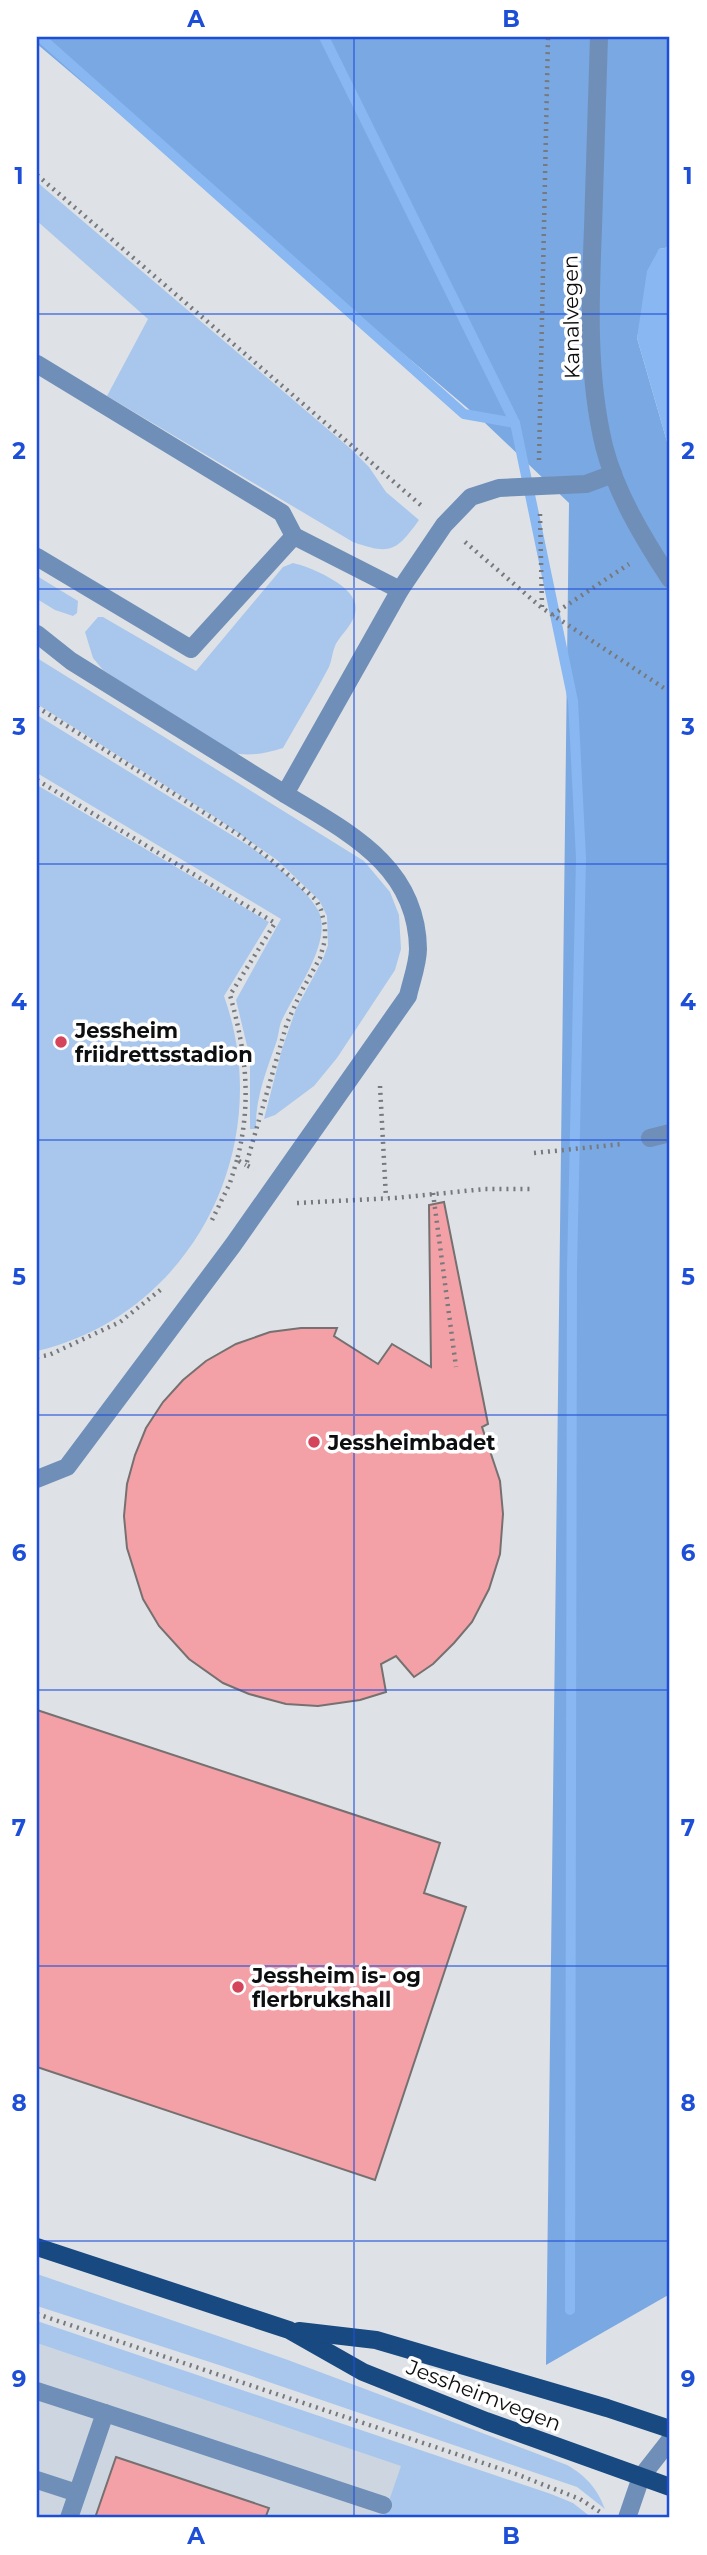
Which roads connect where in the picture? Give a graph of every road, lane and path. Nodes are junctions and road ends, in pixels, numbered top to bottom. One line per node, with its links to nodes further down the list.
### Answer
1 (548, 37): 6 (path)
2 (599, 37): 5 (street, Kanalvegen)
3 (37, 175): 7 (path)
4 (37, 364): 8 (street)
5 (613, 474): 6 (street); 9 (street, Kanalvegen)
6 (539, 488): 7 (street); 13 (path)
7 (444, 525): 12 (street); 13 (path)
8 (294, 536): 10 (street); 12 (street)
9 (651, 550): 11 (street, Kanalvegen); 14 (path)
10 (37, 556)
11 (670, 579)
12 (400, 590): 19 (street)
13 (542, 608): 14 (path)
14 (552, 615): 16 (path)
15 (37, 634): 19 (street)
16 (670, 692)
17 (37, 707): 25 (path)
18 (37, 780): 24 (path)
19 (285, 794): 20 (street)
20 (377, 1040): 26 (street); 29 (path)
21 (670, 1133): 22 (street)
22 (650, 1138): 23 (path)
23 (534, 1153)
24 (237, 1160): 25 (path); 31 (path)
25 (246, 1165): 26 (path)
26 (276, 1181): 30 (street)
27 (533, 1189): 28 (path)
28 (433, 1193): 29 (path); 34 (path)
29 (386, 1198): 30 (path)
30 (259, 1205): 35 (street)
31 (211, 1224)
32 (171, 1278): 33 (path)
33 (37, 1357)
34 (456, 1367)
35 (37, 1479)
36 (37, 2246): 38 (main road, Jessheimvegen)
37 (37, 2314): 49 (path)
38 (289, 2330): 41 (main road, Jessheimvegen); 43 (main road, Jessheimvegen)
39 (37, 2391): 40 (street)
40 (105, 2413): 46 (street); 47 (street)
41 (670, 2429)
42 (670, 2440): 43 (street)
43 (640, 2477): 45 (main road, Jessheimvegen); 50 (street)
44 (37, 2480): 46 (street)
45 (670, 2487)
46 (77, 2493): 48 (street)
47 (383, 2505)
48 (69, 2518)
49 (609, 2518)
50 (626, 2518)

